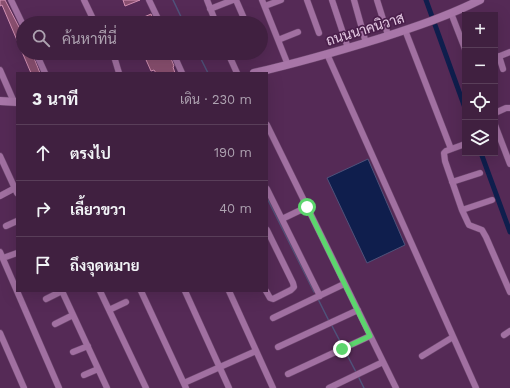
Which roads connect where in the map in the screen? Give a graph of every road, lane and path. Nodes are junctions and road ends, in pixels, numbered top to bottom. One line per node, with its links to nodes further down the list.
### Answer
1 (11, 0): 15 (street)
2 (84, 0): 16 (street)
3 (149, 0): 17 (street)
4 (206, 0): 13 (street)
5 (235, 0): 13 (street); 19 (street)
6 (281, 0): 12 (street)
7 (307, 0): 22 (street)
8 (332, 0): 26 (street)
9 (354, 0): 25 (street)
10 (377, 0): 23 (street)
11 (480, 0): 14 (main road, ถนนนาคนิวาส)
12 (264, 3): 24 (street)
13 (210, 9): 18 (street)
14 (450, 13): 20 (main road, ถนนนาคนิวาส); 27 (street)
15 (19, 16)
16 (92, 16)
17 (157, 16)
18 (213, 16)
19 (243, 16)
20 (405, 30): 23 (main road, ถนนนาคนิวาส); 51 (street)
21 (298, 32): 24 (street)
22 (319, 33)
23 (388, 36): 25 (main road, ถนนนาคนิวาส)
24 (278, 40): 36 (street)
25 (366, 42): 26 (main road, ถนนนาคนิวาส)
26 (348, 48): 29 (main road, ถนนนาคนิวาส)
27 (465, 48)
28 (510, 52): 30 (street)
29 (327, 54): 36 (main road, ถนนนาคนิวาส); 94 (street)
30 (498, 57)
31 (498, 59): 37 (street)
32 (40, 60): 39 (street)
33 (115, 60): 40 (street)
34 (176, 60): 41 (street)
35 (231, 60): 42 (street)
36 (288, 65): 43 (main road, ถนนนาคนิวาส)
37 (503, 69)
38 (0, 70): 45 (street)
39 (46, 72)
40 (119, 72)
41 (182, 72)
42 (237, 72)
43 (258, 72)
44 (0, 101): 45 (main road)
45 (15, 102)
46 (510, 108): 47 (street)
47 (498, 112)
48 (268, 127): 60 (street)
49 (498, 134): 53 (street)
50 (462, 145): 51 (street)
51 (451, 149): 55 (street)
52 (1, 160): 56 (street)
53 (510, 164)
54 (480, 172): 55 (street)
55 (452, 182): 61 (street)
56 (16, 190): 58 (street)
57 (268, 191): 62 (street)
58 (0, 196)
59 (492, 200): 61 (street)
60 (307, 207): 62 (street); 71 (street)
61 (462, 210): 73 (street)
62 (282, 219): 82 (street)
63 (16, 221): 64 (street)
64 (6, 226)
65 (268, 232): 81 (street)
66 (0, 252): 68 (street)
67 (16, 253): 68 (street)
68 (3, 258): 70 (street)
69 (16, 278): 70 (street)
70 (13, 283): 72 (street)
71 (344, 284): 82 (street); 86 (street)
72 (16, 290)
73 (510, 290)
74 (17, 292): 107 (street)
75 (60, 292): 83 (street)
76 (62, 292): 87 (street)
77 (100, 292): 85 (street)
78 (141, 292): 105 (street)
79 (185, 292): 101 (street)
80 (229, 292): 97 (street)
81 (267, 293)
82 (320, 296): 88 (street)
83 (46, 299)
84 (126, 302): 85 (street)
85 (109, 310): 109 (street)
86 (358, 310): 93 (street); 96 (street)
87 (74, 315): 89 (street); 95 (street)
88 (273, 318)
89 (55, 324)
90 (510, 332): 92 (street)
91 (0, 333): 106 (street)
92 (504, 335)
93 (370, 336): 100 (street); 103 (street)
94 (453, 337): 99 (street); 114 (street)
95 (88, 346): 98 (street); 102 (street)
96 (278, 347)
97 (256, 351): 101 (street); 111 (street)
98 (73, 352)
99 (422, 356)
100 (384, 362): 112 (street); 113 (street)
101 (220, 368): 105 (street); 110 (street)
102 (98, 369): 104 (street); 108 (street)
103 (288, 374)
104 (84, 375)
105 (185, 386)
106 (24, 388)
107 (59, 388)
108 (107, 388)
109 (146, 388)
110 (229, 388)
111 (273, 388)
112 (329, 388)
113 (396, 388)
114 (476, 388)

